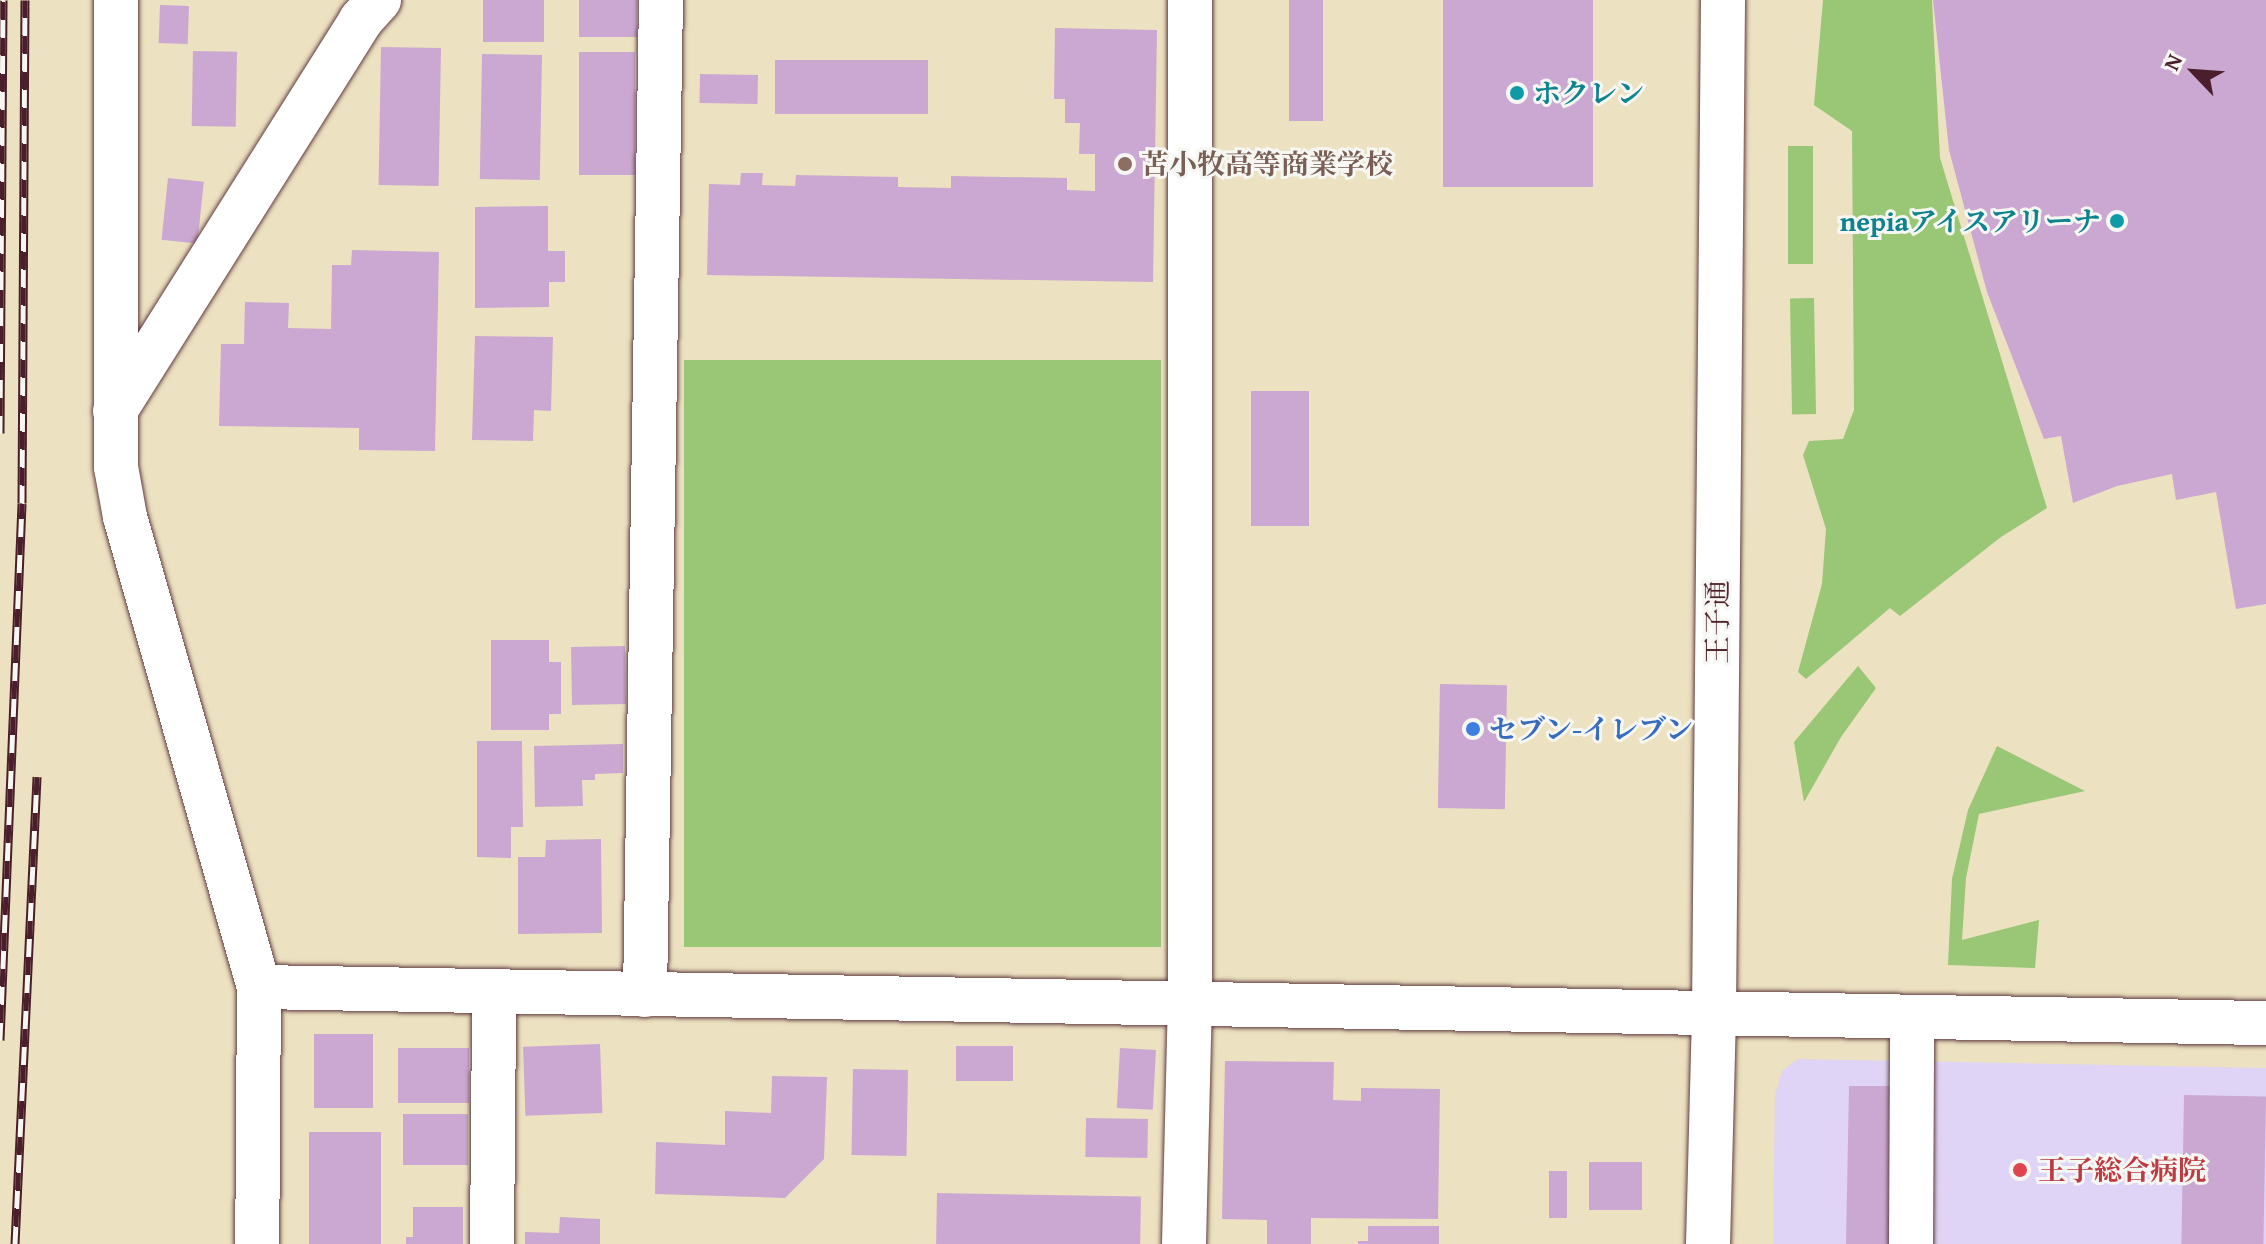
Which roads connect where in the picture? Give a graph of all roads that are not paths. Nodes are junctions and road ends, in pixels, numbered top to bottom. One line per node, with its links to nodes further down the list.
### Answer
1 (116, 0): 6 (street)
2 (661, 0): 9 (street)
3 (1190, 0): 10 (street)
4 (1723, 0): 11 (street, 王子通)
5 (367, 7): 6 (street)
6 (115, 411): 7 (street)
7 (259, 987): 8 (street); 14 (street)
8 (494, 992): 9 (street); 15 (street)
9 (645, 995): 10 (street)
10 (1190, 1004): 11 (street); 16 (street)
11 (1714, 1013): 12 (street); 17 (street, 王子通)
12 (1912, 1017): 13 (street); 18 (street)
13 (2266, 1023)
14 (257, 1244)
15 (492, 1244)
16 (1184, 1244)
17 (1708, 1244)
18 (1911, 1244)

